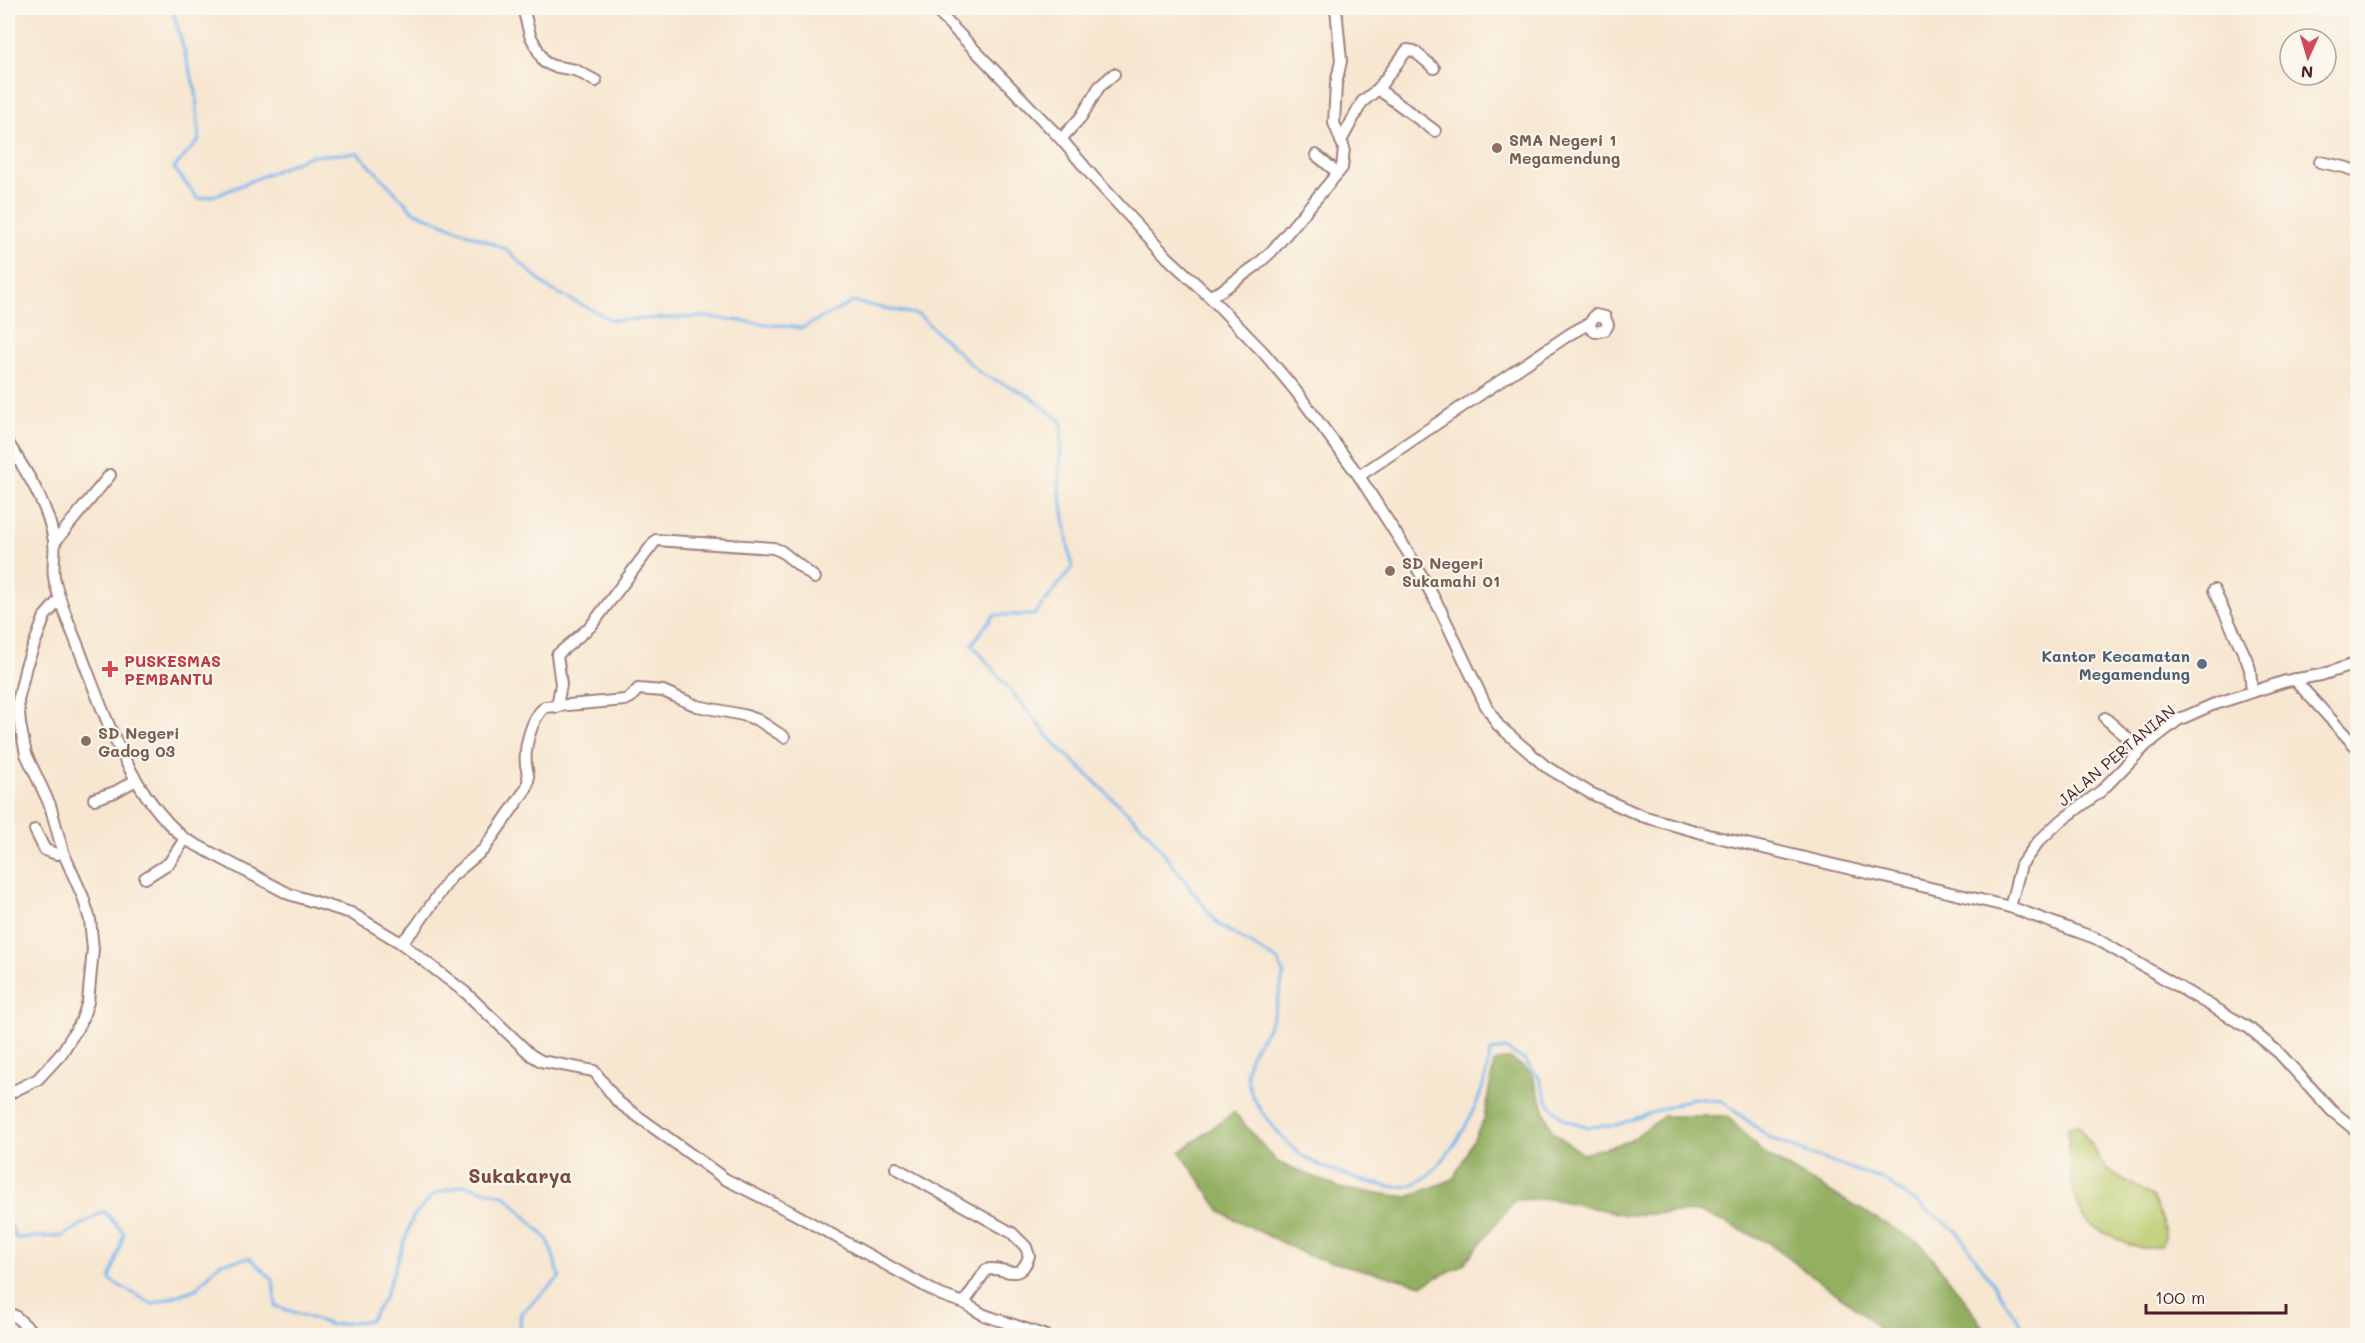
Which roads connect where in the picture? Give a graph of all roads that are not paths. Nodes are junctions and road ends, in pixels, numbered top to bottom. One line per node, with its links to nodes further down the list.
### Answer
1 (522, 8): 6 (street)
2 (934, 8): 9 (street)
3 (1336, 8): 10 (street)
4 (1434, 68): 7 (street)
5 (1114, 74): 9 (street)
6 (596, 81)
7 (1378, 89): 8 (street); 10 (street)
8 (1435, 131)
9 (1061, 139): 15 (street)
10 (1341, 141): 14 (street)
11 (1316, 155): 14 (street)
12 (2320, 162): 13 (street)
13 (2358, 172)
14 (1338, 173): 15 (street)
15 (1209, 296): 19 (street)
16 (1590, 323): 19 (street)
17 (8, 442): 20 (street)
18 (110, 475): 20 (street)
19 (1359, 476): 39 (street)
20 (54, 543): 23 (street)
21 (815, 578): 28 (street)
22 (2214, 590): 26 (street)
23 (60, 599): 27 (street); 33 (street)
24 (2358, 663): 25 (street, JALAN PERTANIAN)
25 (2294, 679): 26 (street, JALAN PERTANIAN); 31 (street)
26 (2252, 692): 32 (street, JALAN PERTANIAN)
27 (13, 700): 37 (street)
28 (557, 707): 30 (street); 40 (street)
29 (2106, 718): 32 (street)
30 (784, 737)
31 (2358, 749)
32 (2137, 754): 39 (street, JALAN PERTANIAN)
33 (136, 780): 34 (street); 36 (street)
34 (94, 799)
35 (35, 830): 37 (street)
36 (185, 839): 38 (street); 40 (street)
37 (63, 852): 41 (street)
38 (145, 878)
39 (2010, 907): 42 (street)
40 (401, 943): 44 (street)
41 (8, 1095)
42 (2358, 1132)
43 (896, 1168): 44 (street)
44 (964, 1303): 47 (street)
45 (8, 1312): 46 (street)
46 (37, 1335)
47 (1046, 1335)

